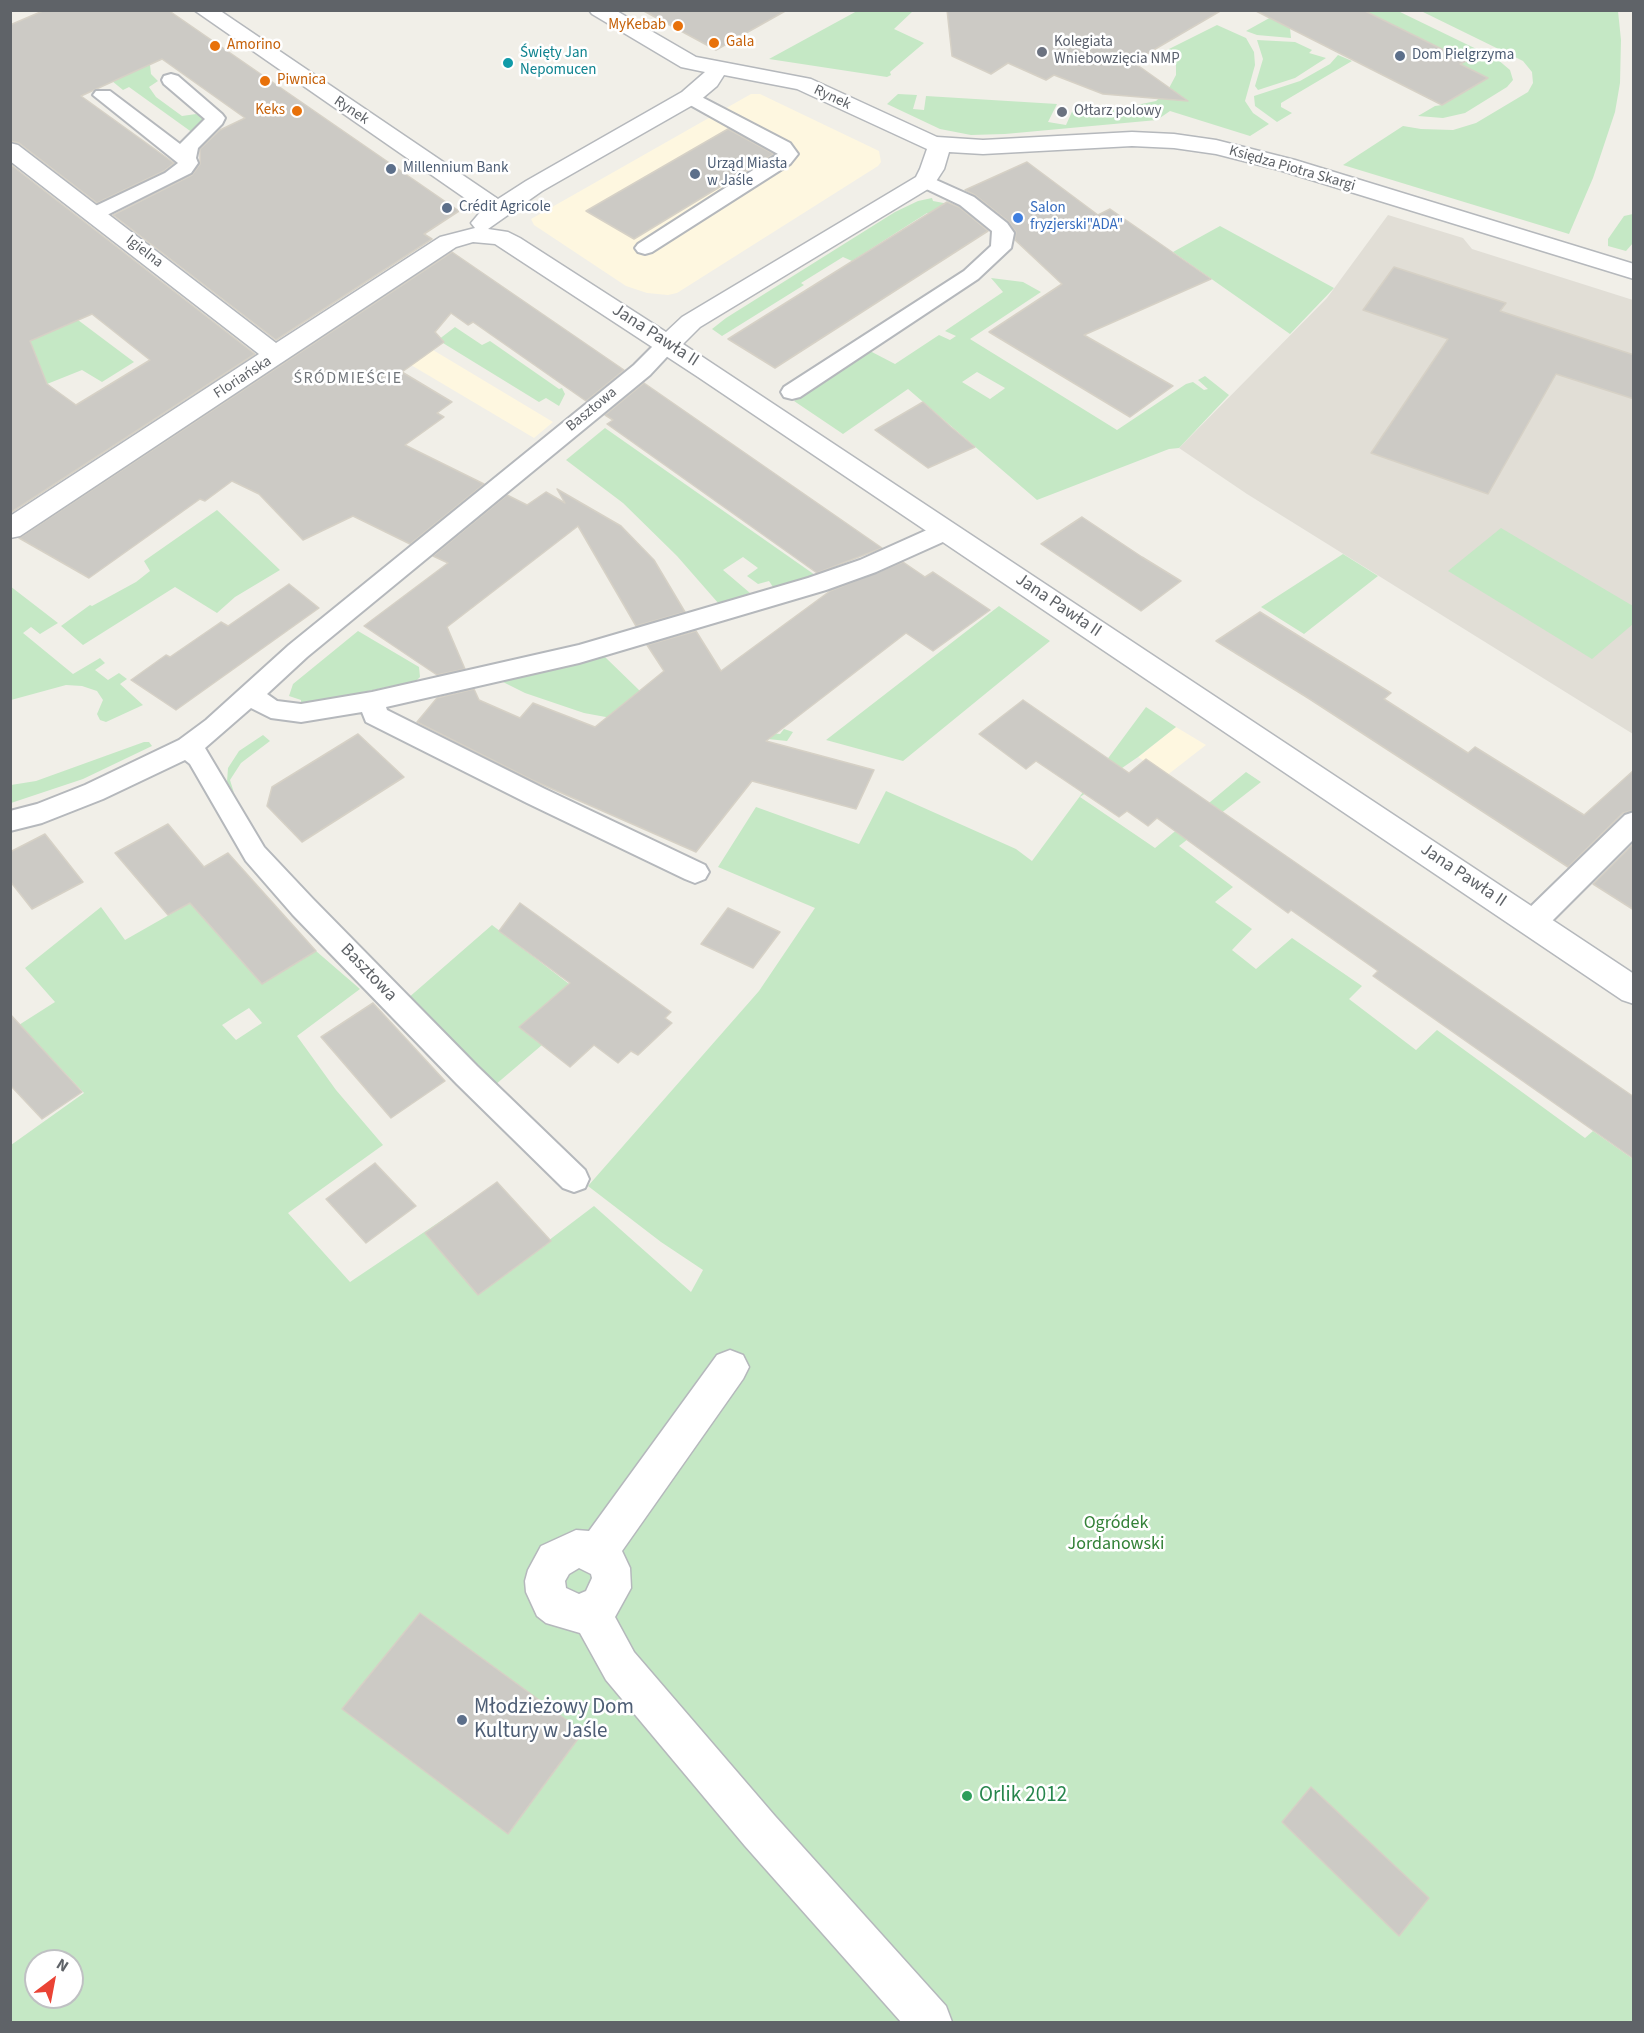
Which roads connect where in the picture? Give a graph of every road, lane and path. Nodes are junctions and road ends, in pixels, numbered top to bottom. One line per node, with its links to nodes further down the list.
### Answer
1 (204, 10): 11 (street, Rynek)
2 (599, 10): 3 (street, Rynek)
3 (718, 69): 6 (street); 7 (street, Rynek)
4 (171, 80): 9 (lane)
5 (103, 95): 9 (lane)
6 (690, 97): 11 (street); 14 (lane)
7 (940, 146): 10 (street); 15 (street, Księdza Piotra Skargi)
8 (10, 150): 12 (street, Igielna)
9 (186, 158): 12 (lane)
10 (925, 180): 16 (street, Basztowa); 18 (lane)
11 (498, 210): 13 (street)
12 (94, 214): 17 (street, Igielna)
13 (478, 234): 16 (street, Jana Pawła II); 17 (street, Floriańska)
14 (645, 248)
15 (1634, 272)
16 (667, 345): 20 (street, Jana Pawła II); 21 (lane, Basztowa)
17 (277, 356): 19 (street, Floriańska)
18 (792, 392)
19 (10, 529)
20 (946, 531): 22 (lane); 27 (street, Jana Pawła II)
21 (250, 695): 22 (lane); 23 (lane, Basztowa)
22 (372, 700): 26 (lane)
23 (188, 747): 24 (lane, Basztowa); 29 (lane, Basztowa)
24 (10, 822)
25 (1634, 822): 27 (lane)
26 (695, 872)
27 (1532, 923): 28 (street, Jana Pawła II)
28 (1634, 990)
29 (574, 1179)
30 (730, 1367): 31 (street)
31 (597, 1553): 32 (street); 32 (street)
32 (590, 1611): 33 (street)
33 (930, 2022)

